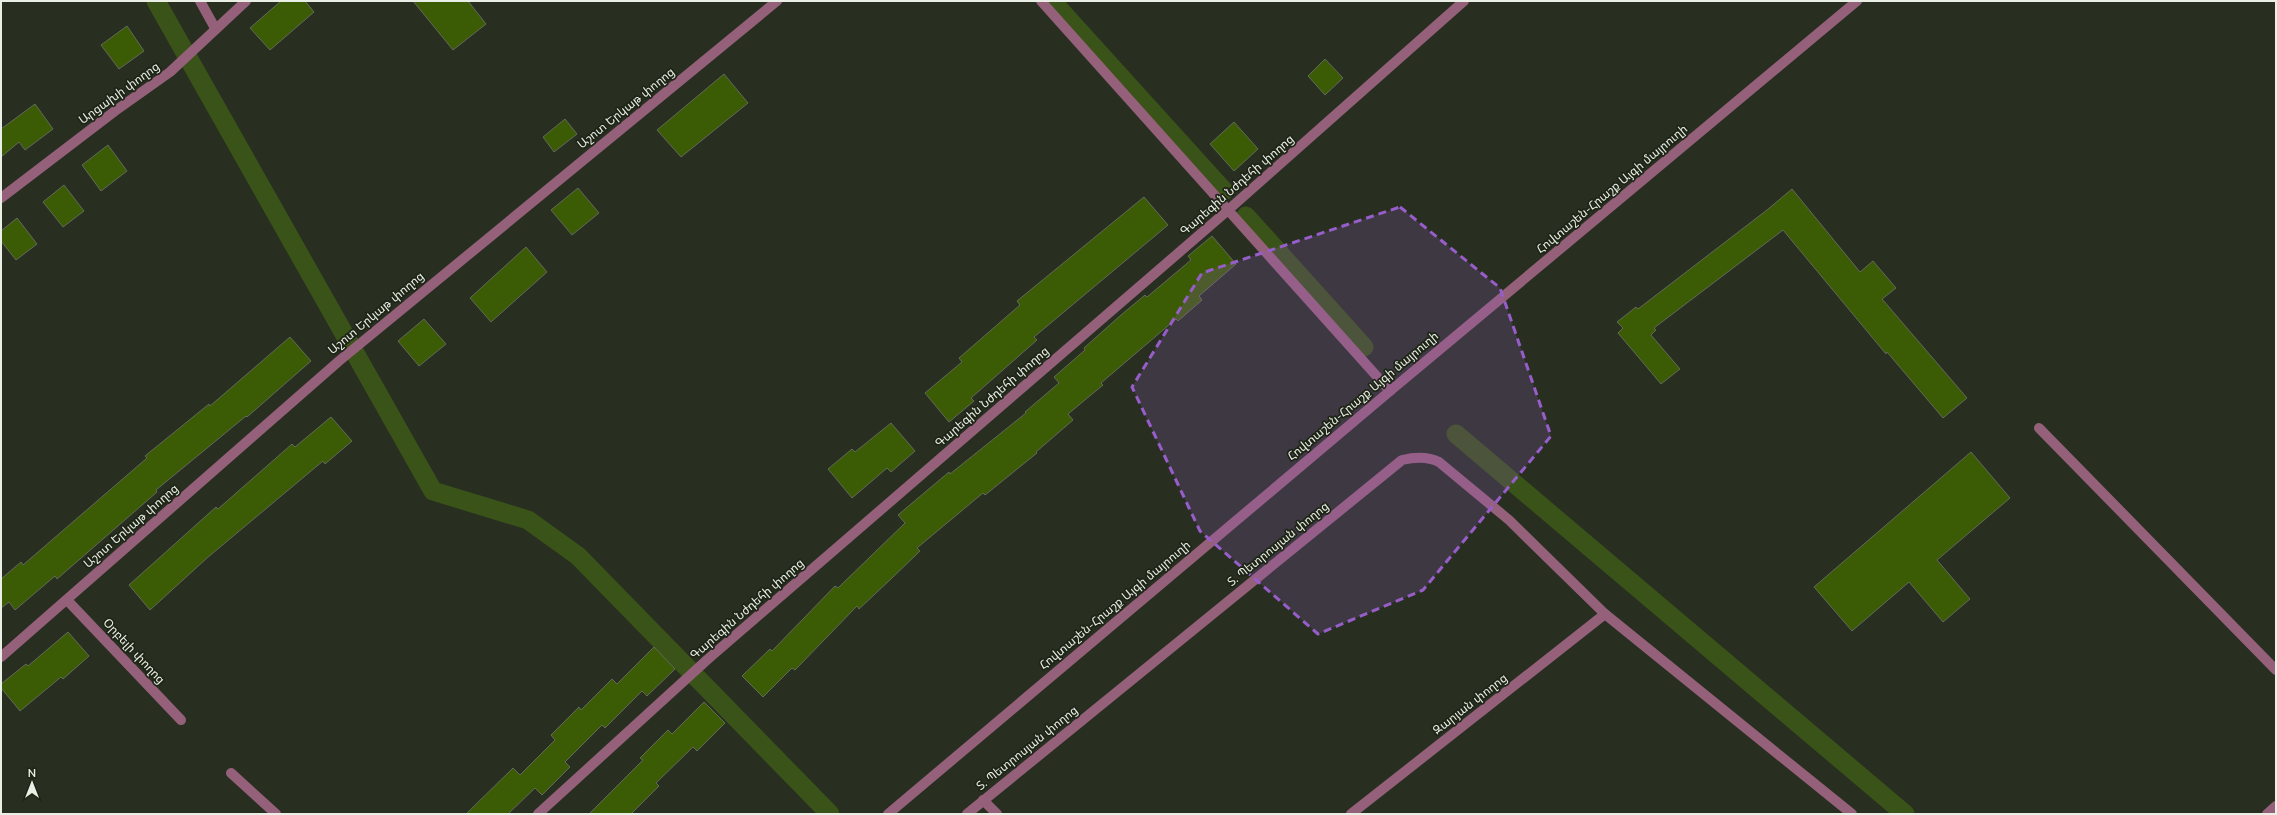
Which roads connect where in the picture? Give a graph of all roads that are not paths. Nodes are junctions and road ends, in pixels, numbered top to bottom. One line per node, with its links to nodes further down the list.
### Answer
1 (200, 1): 7 (street)
2 (246, 1): 7 (street, Արցախի փողոց)
3 (777, 1): 12 (street, Աշոտ Երկաթ փողոց)
4 (1041, 1): 9 (street)
5 (1464, 1): 9 (street, Գարեգին Նժդեհի փողոց)
6 (1851, 3): 10 (street, Հովտաշեն-Հրաշք Այգի մայրուղի)
7 (215, 28): 8 (street, Արցախի փողոց)
8 (1, 198)
9 (1228, 212): 10 (street); 21 (street, Գարեգին Նժդեհի փողոց)
10 (1390, 391): 22 (street, Հովտաշեն-Հրաշք Այգի մայրուղի)
11 (2039, 428): 15 (street)
12 (67, 600): 14 (street, Աշոտ Երկաթ փողոց); 16 (street, Օրբելի փողոց)
13 (1605, 614): 18 (street, Տ. Պետրոսյան փողոց); 25 (street, Զարյան փողոց); 26 (street, Տ. Պետրոսյան փողոց)
14 (1, 657)
15 (2276, 670)
16 (181, 720)
17 (231, 772): 20 (street)
18 (983, 800): 23 (street, Տ. Պետրոսյան փողոց); 24 (street)
19 (2276, 806): 27 (street)
20 (276, 814)
21 (538, 814)
22 (888, 814)
23 (967, 814)
24 (997, 814)
25 (1351, 814)
26 (1852, 814)
27 (2267, 814)

